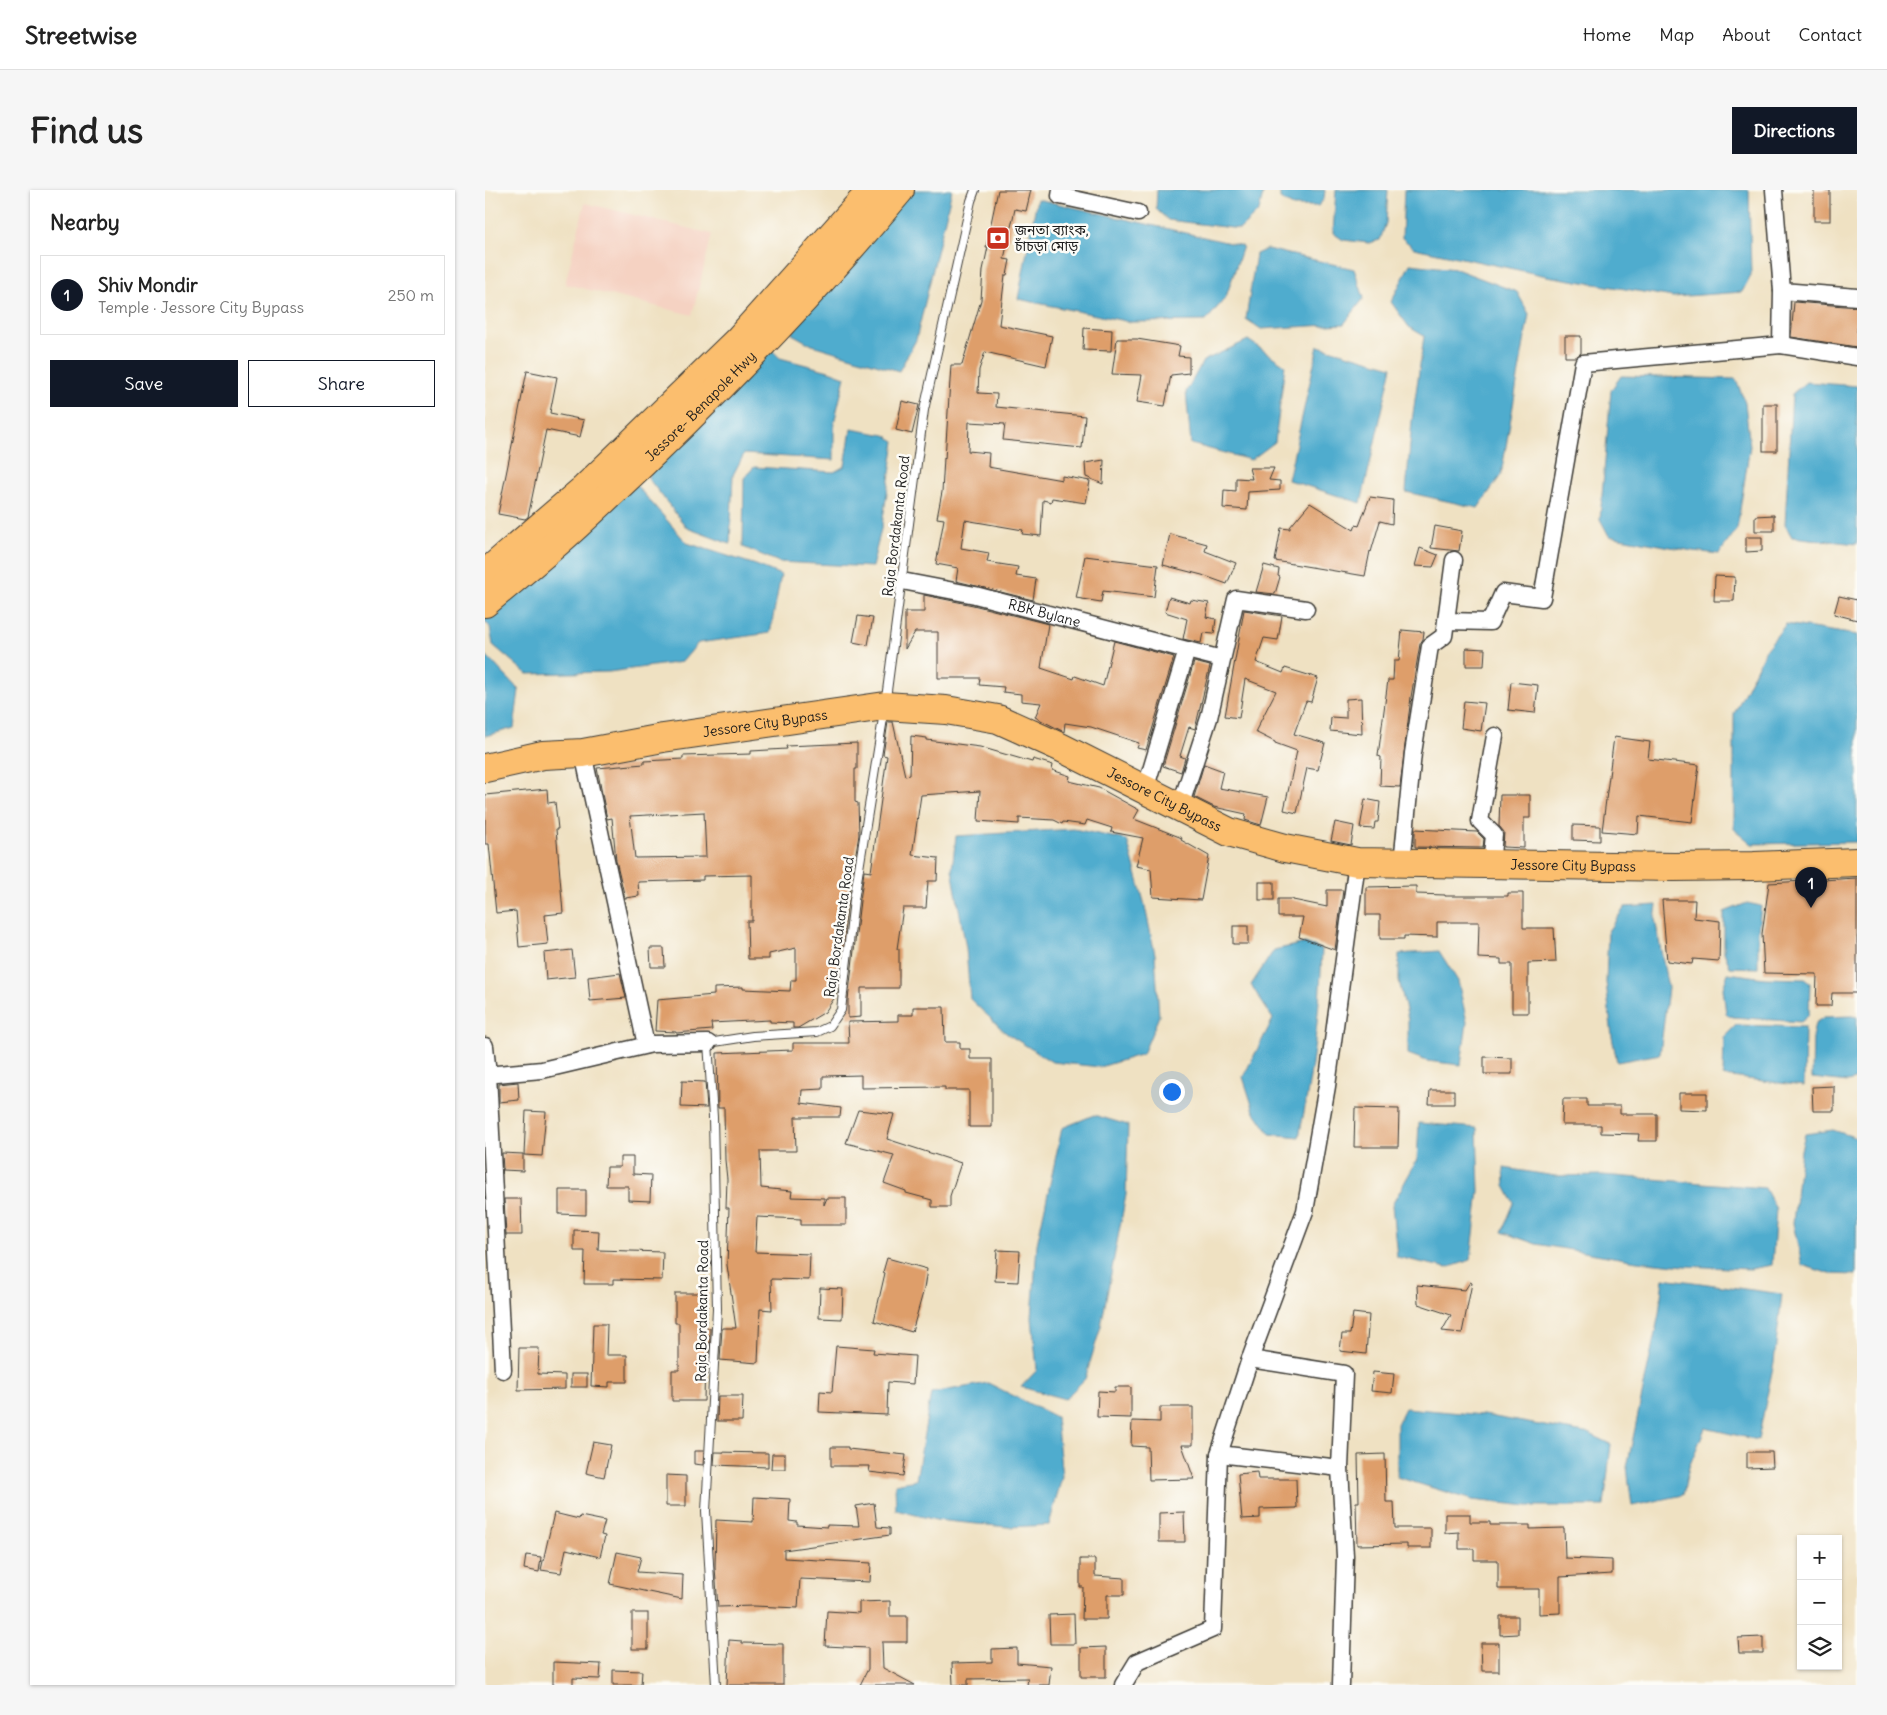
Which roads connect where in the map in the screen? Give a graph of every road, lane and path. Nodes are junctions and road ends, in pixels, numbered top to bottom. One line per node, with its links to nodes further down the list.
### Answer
1 (872, 190): 11 (highway, Jessore- Benapole Hwy)
2 (900, 190): 13 (highway, Jessore- Benapole Hwy)
3 (975, 190): 12 (lane, Raja Bordakanta Road)
4 (1061, 190): 6 (street)
5 (1774, 190): 7 (street)
6 (1138, 213)
7 (1783, 291): 8 (street); 9 (street)
8 (1857, 297)
9 (1781, 345): 10 (street); 25 (street)
10 (1857, 357)
11 (485, 574)
12 (902, 581): 15 (street, RBK Bylane); 17 (lane, Raja Bordakanta Road)
13 (485, 603)
14 (1306, 609): 16 (street)
15 (1187, 650): 16 (street, RBK Bylane); 21 (street)
16 (1222, 659): 22 (street)
17 (885, 706): 19 (highway, Jessore City Bypass); 21 (highway, Jessore City Bypass); 27 (lane, Raja Bordakanta Road)
18 (1495, 736): 26 (street)
19 (583, 754): 20 (highway, Jessore City Bypass); 28 (street)
20 (485, 768)
21 (1145, 790): 22 (highway, Jessore City Bypass)
22 (1180, 807): 23 (highway, Jessore City Bypass)
23 (1357, 862): 25 (highway, Jessore City Bypass); 31 (street)
24 (1857, 862): 26 (highway, Jessore City Bypass)
25 (1402, 863): 26 (highway, Jessore City Bypass)
26 (1491, 864)
27 (707, 1043): 28 (street); 35 (lane, Raja Bordakanta Road)
28 (646, 1045): 30 (street)
29 (485, 1046): 30 (street)
30 (487, 1074): 32 (street)
31 (1250, 1359): 33 (street); 34 (street)
32 (503, 1370)
33 (1219, 1454): 34 (street); 36 (street)
34 (1340, 1468): 37 (street)
35 (716, 1685)
36 (1123, 1685)
37 (1341, 1685)

